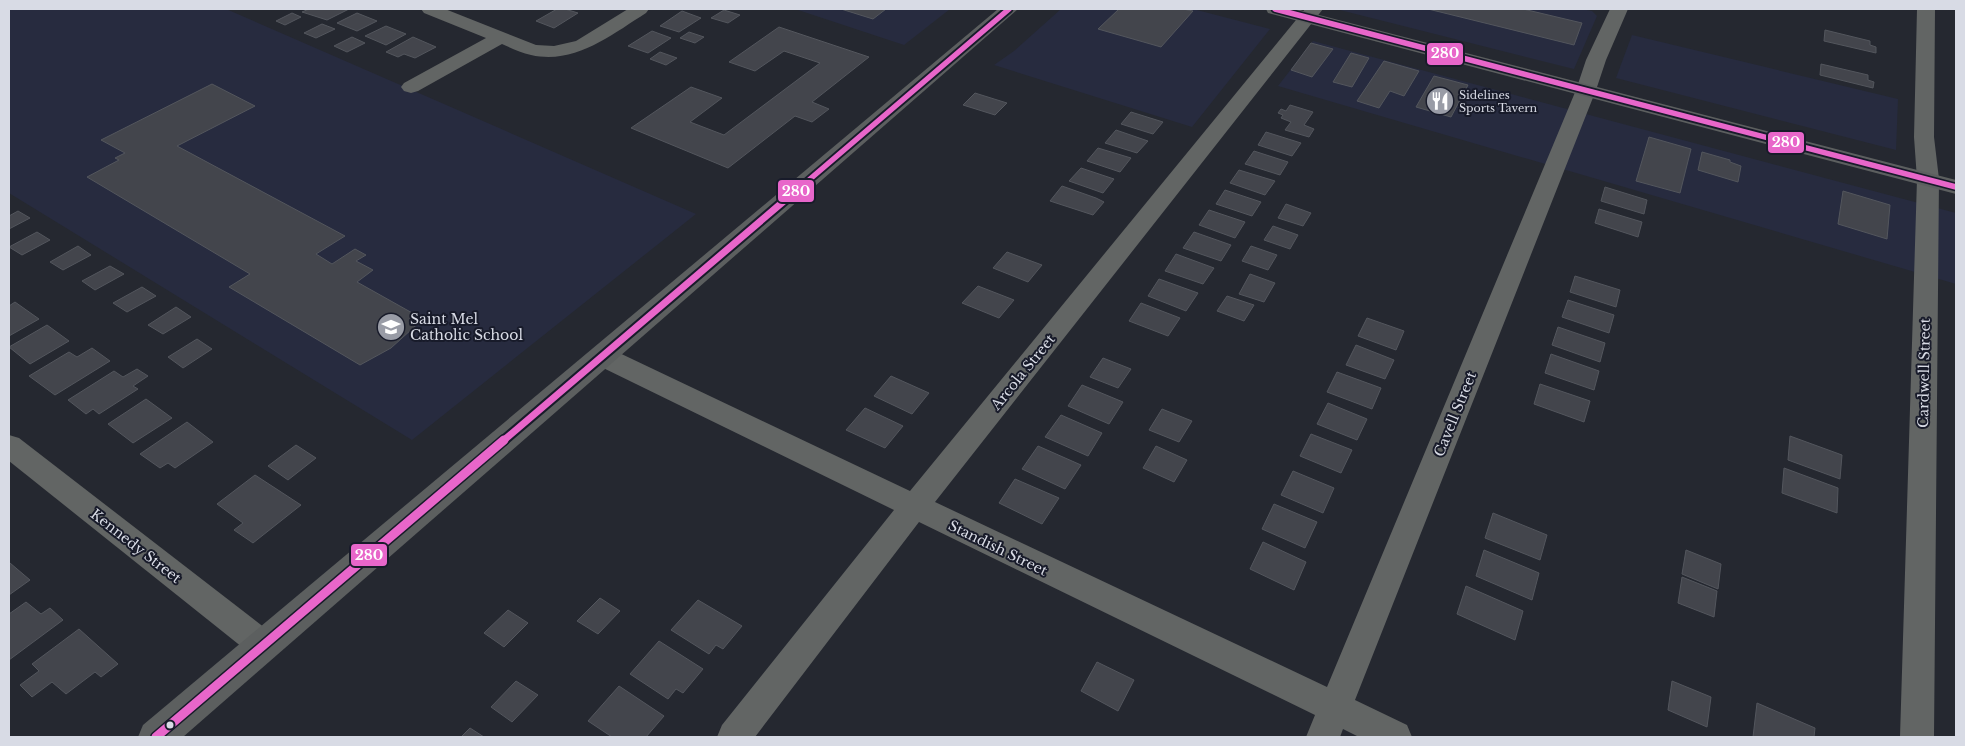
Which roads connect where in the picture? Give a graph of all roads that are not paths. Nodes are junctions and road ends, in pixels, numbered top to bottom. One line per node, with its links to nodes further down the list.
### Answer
1 (430, 9): 8 (street)
2 (640, 9): 8 (street)
3 (1010, 9): 13 (main road)
4 (1275, 9): 7 (main road)
5 (1619, 9): 10 (street, Cavell Street)
6 (1926, 9): 11 (street, Cardwell Street)
7 (1310, 13): 10 (main road); 15 (street, Arcola Street)
8 (501, 37): 9 (street)
9 (411, 87)
10 (1586, 90): 11 (main road); 17 (street, Cavell Street)
11 (1928, 179): 12 (main road); 22 (street, Cardwell Street)
12 (1956, 187)
13 (602, 356): 15 (street, Standish Street); 16 (main road)
14 (9, 446): 16 (street, Kennedy Street)
15 (914, 508): 17 (street, Standish Street); 19 (street, Arcola Street)
16 (263, 645): 18 (main road)
17 (1335, 708): 20 (street, Cavell Street); 21 (street, Standish Street)
18 (156, 737)
19 (734, 737)
20 (1323, 737)
21 (1395, 737)
22 (1917, 737)

